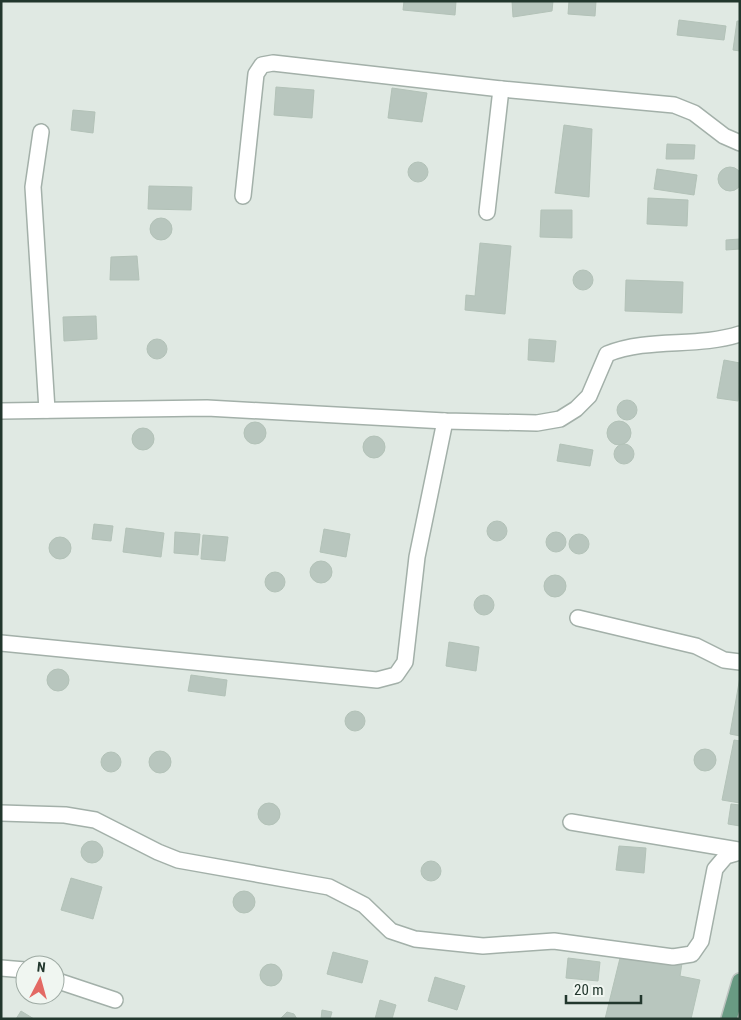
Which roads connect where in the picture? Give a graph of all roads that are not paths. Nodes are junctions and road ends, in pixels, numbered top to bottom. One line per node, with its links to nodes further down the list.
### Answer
1 (501, 89): 3 (street); 4 (street); 5 (street)
2 (40, 132): 7 (street)
3 (740, 143)
4 (243, 196)
5 (487, 212)
6 (740, 334): 9 (street)
7 (47, 410): 8 (street); 9 (street)
8 (1, 411)
9 (445, 421): 11 (street)
10 (578, 618): 12 (street)
11 (1, 644)
12 (740, 662)
13 (1, 814): 15 (street)
14 (571, 822): 15 (street)
15 (740, 851)
16 (1, 968): 17 (street)
17 (15, 969)
18 (740, 981): 21 (main road)
19 (65, 983): 20 (street)
20 (115, 1000)
21 (729, 1019)

